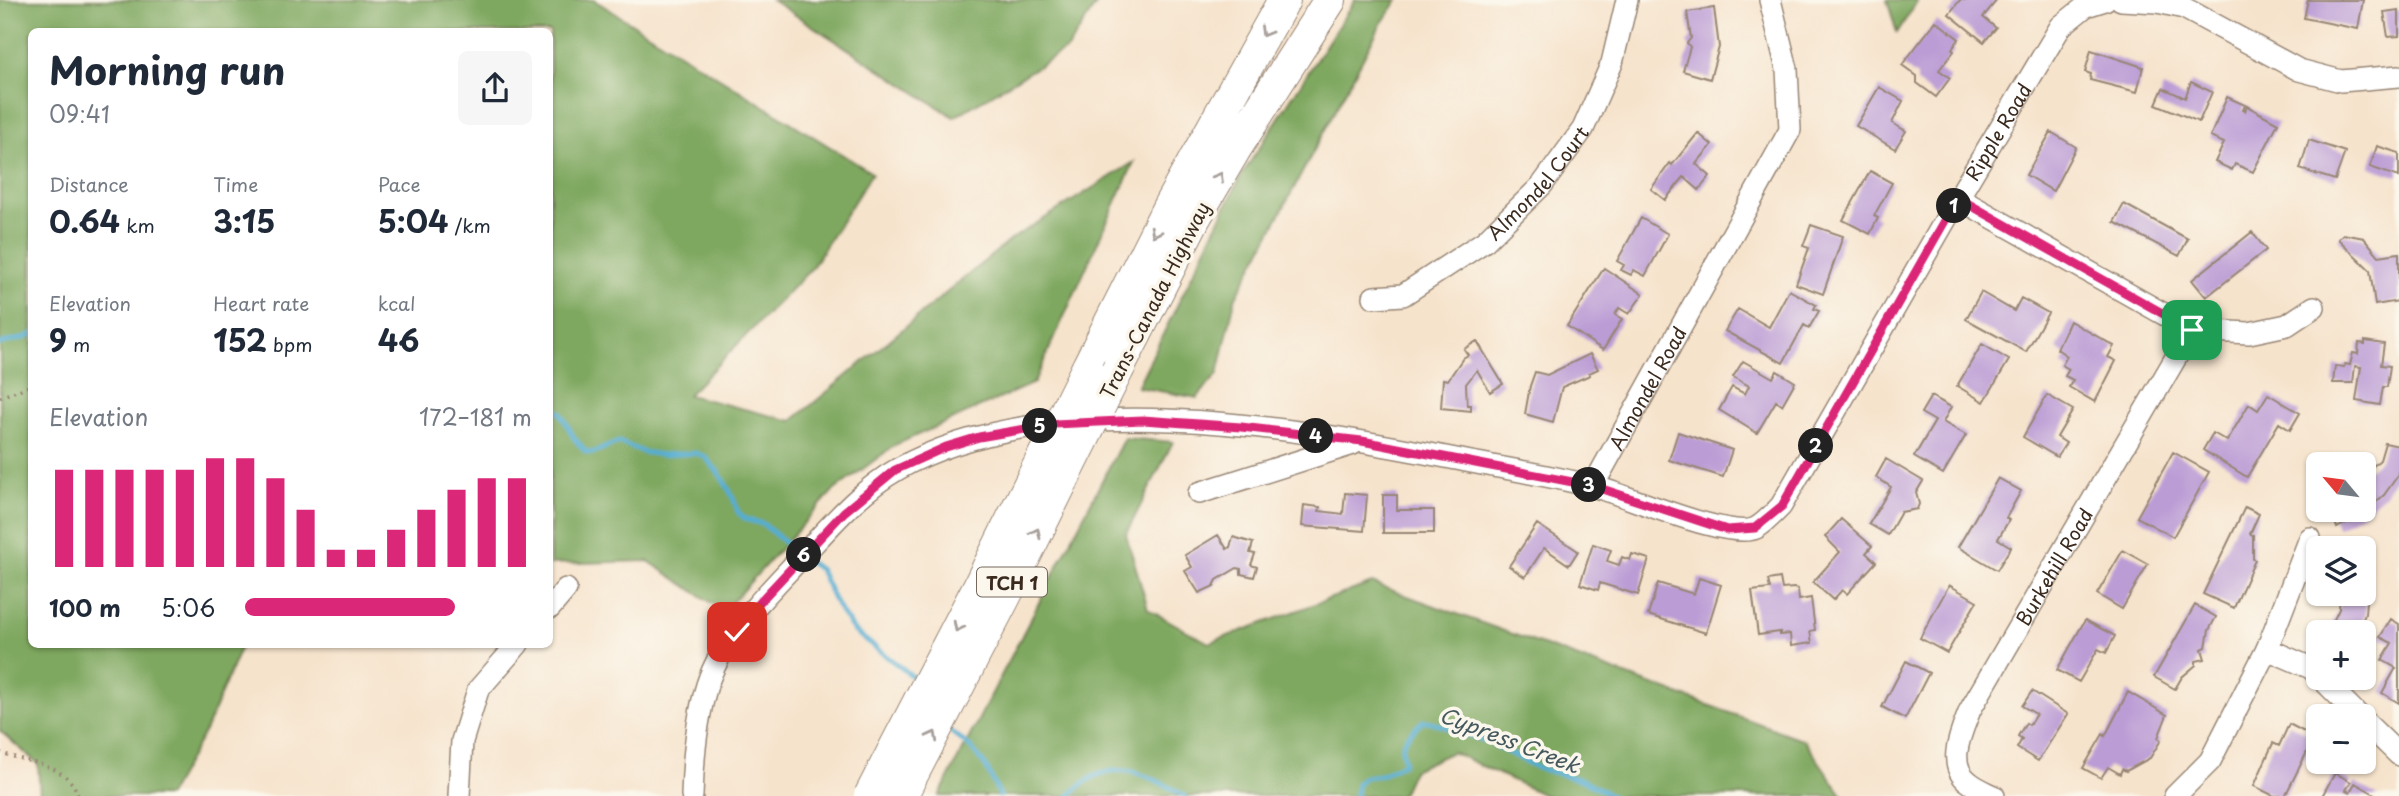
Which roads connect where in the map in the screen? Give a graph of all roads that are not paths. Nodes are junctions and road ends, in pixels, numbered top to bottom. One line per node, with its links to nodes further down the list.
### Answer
1 (1284, 0): 28 (highway, Trans-Canada Highway / TCH 1, one-way to 28, bridge)
2 (1330, 0): 29 (highway, Trans-Canada Highway / TCH 1, one-way to 2, bridge)
3 (1627, 0): 10 (street, Almondel Court)
4 (1770, 0): 14 (street, Almondel Road)
5 (2105, 0): 9 (street, Ripple Road)
6 (2121, 0): 7 (street)
7 (2184, 4): 8 (street)
8 (2399, 76)
9 (1958, 198): 12 (street); 14 (street, Ripple Road)
10 (1374, 297)
11 (2315, 307): 12 (street)
12 (2192, 330): 30 (street, Burkehill Road)
13 (1362, 441): 14 (street); 15 (street); 27 (street)
14 (1593, 486)
15 (1199, 493)
16 (2306, 548): 20 (street)
17 (566, 589): 18 (street)
18 (553, 604)
19 (515, 648): 26 (street)
20 (2267, 649): 21 (street); 31 (street)
21 (2306, 666)
22 (2332, 690): 23 (street)
23 (2347, 704)
24 (2376, 733): 25 (street)
25 (2399, 755)
26 (459, 796)
27 (692, 796)
28 (870, 796)
29 (901, 796)
30 (1994, 796)
31 (2175, 796)

